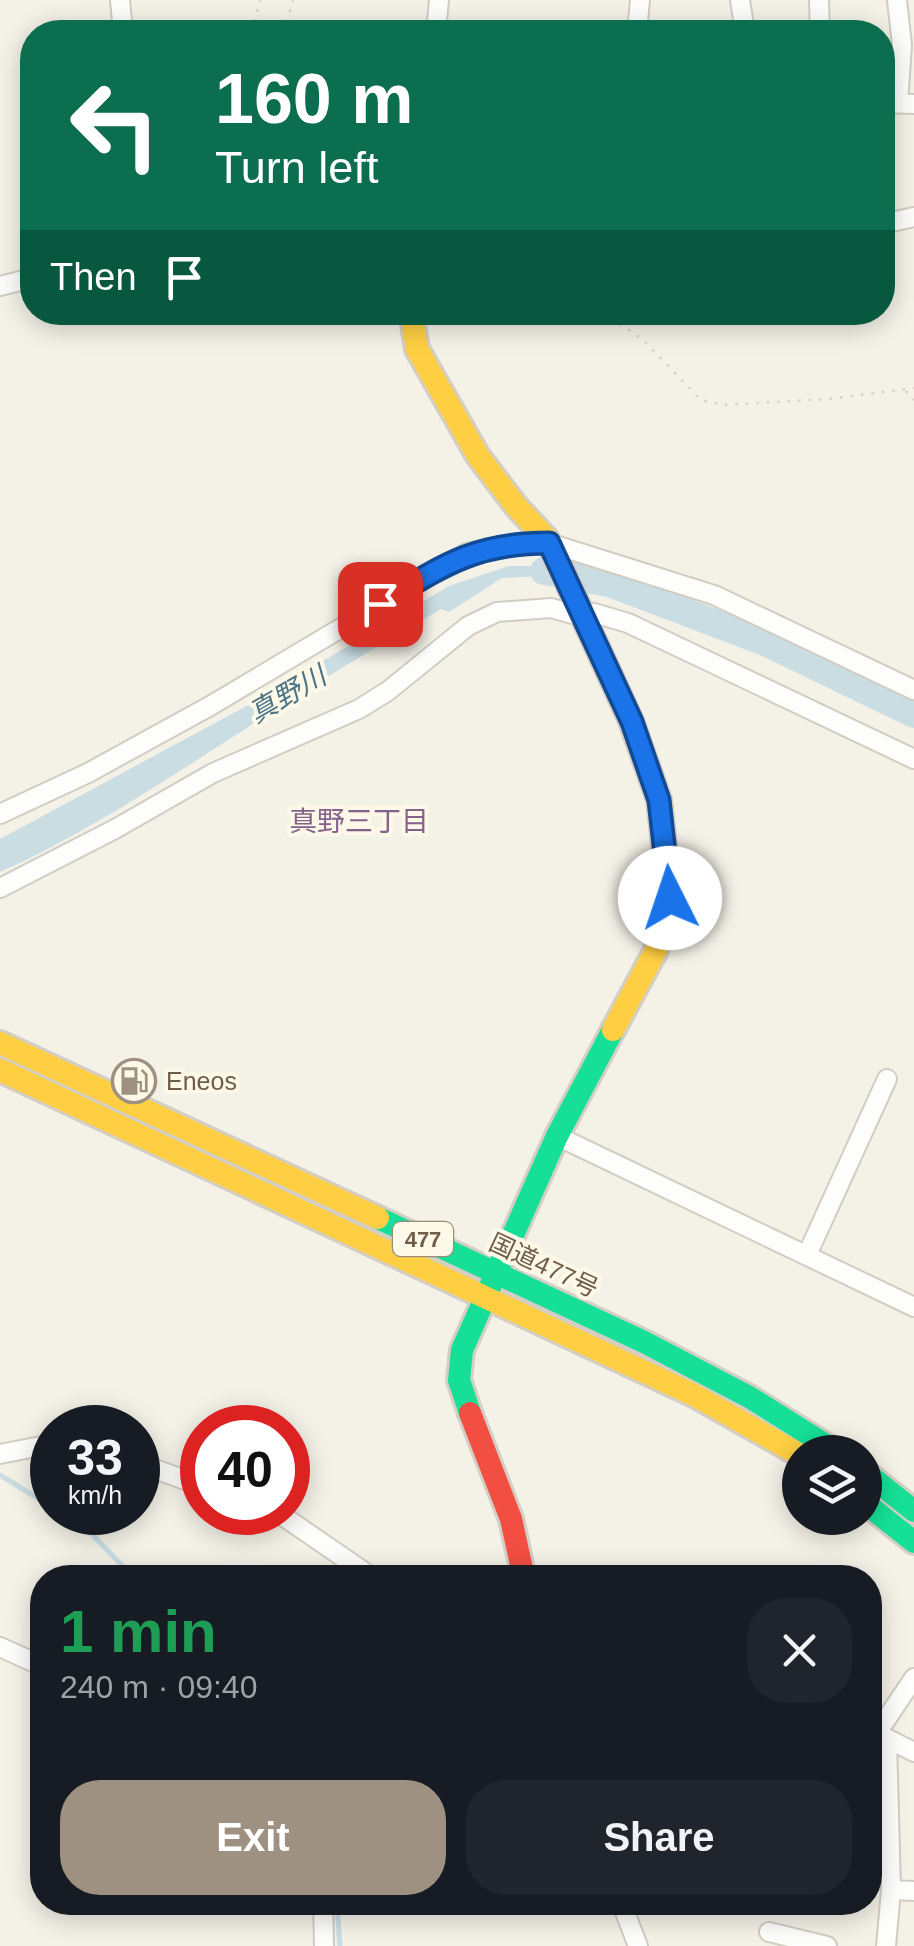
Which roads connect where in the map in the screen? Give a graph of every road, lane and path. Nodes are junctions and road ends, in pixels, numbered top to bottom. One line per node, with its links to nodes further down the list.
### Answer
1 (897, 0): 2 (street)
2 (898, 103)
3 (414, 325): 8 (main road)
4 (621, 325): 6 (path)
5 (914, 388): 6 (path)
6 (904, 390): 7 (path)
7 (914, 400)
8 (552, 548): 9 (main road); 10 (street); 12 (street)
9 (580, 611): 11 (street); 13 (street); 17 (main road)
10 (914, 690)
11 (914, 759)
12 (0, 814)
13 (0, 888)
14 (0, 1043): 19 (main road, 国道477号 / 477)
15 (0, 1070): 20 (main road, 国道477号 / 477)
16 (887, 1078): 18 (street)
17 (557, 1136): 18 (street); 19 (main road)
18 (808, 1255): 21 (street)
19 (495, 1272): 20 (main road); 22 (main road, 国道477号 / 477)
20 (487, 1296): 23 (main road, 国道477号 / 477); 32 (main road)
21 (914, 1307)
22 (809, 1435)
23 (782, 1445)
24 (30, 1448): 25 (street)
25 (0, 1454)
26 (882, 1486): 27 (main road)
27 (914, 1511)
28 (882, 1517): 30 (main road)
29 (310, 1534): 31 (street)
30 (914, 1542)
31 (355, 1565)
32 (521, 1565)
33 (0, 1647): 34 (street)
34 (30, 1661)
35 (914, 1678): 36 (street)
36 (882, 1728)
37 (882, 1736): 38 (street)
38 (914, 1752)
39 (882, 1782): 40 (street)
40 (891, 1890): 41 (street); 48 (street)
41 (914, 1891)
42 (323, 1915): 45 (street)
43 (627, 1915): 46 (street)
44 (769, 1932): 47 (street)
45 (324, 1946)
46 (638, 1946)
47 (826, 1946)
48 (886, 1946)

